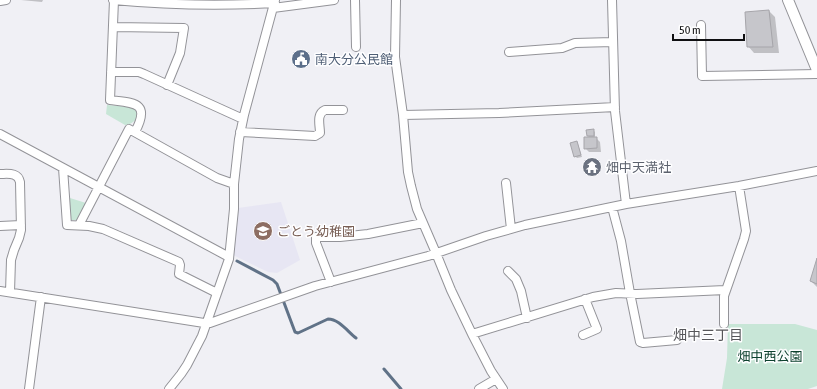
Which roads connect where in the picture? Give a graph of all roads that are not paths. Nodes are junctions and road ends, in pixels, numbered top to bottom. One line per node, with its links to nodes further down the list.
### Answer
1 (6, 0): 8 (street)
2 (114, 0): 9 (street); 11 (street)
3 (334, 0): 9 (street)
4 (355, 0): 13 (street)
5 (396, 0): 21 (street)
6 (612, 0): 12 (street)
7 (788, 0): 15 (street)
8 (0, 1)
9 (274, 4): 22 (street)
10 (701, 24): 17 (street)
11 (113, 27): 16 (street); 18 (street)
12 (613, 42): 14 (street); 19 (street)
13 (356, 47)
14 (509, 52)
15 (817, 70)
16 (111, 72): 18 (street); 23 (street)
17 (817, 74)
18 (167, 85): 22 (street)
19 (615, 107): 21 (street); 33 (street)
20 (343, 110): 24 (street)
21 (403, 115): 35 (street)
22 (243, 119): 24 (street)
23 (135, 132): 30 (street); 32 (street)
24 (240, 132): 30 (street)
25 (0, 134): 26 (street)
26 (63, 168): 32 (street); 37 (street)
27 (817, 172): 31 (street)
28 (0, 174): 36 (street)
29 (506, 183): 39 (street)
30 (234, 184): 41 (street)
31 (739, 186): 33 (street); 44 (street)
32 (99, 187): 37 (street); 41 (street)
33 (626, 204): 34 (street)
34 (612, 207): 39 (street); 47 (street)
35 (423, 223): 40 (street); 43 (street)
36 (21, 225): 38 (street); 46 (street)
37 (79, 225): 48 (street)
38 (0, 226)
39 (511, 229): 40 (street)
40 (436, 253): 43 (street); 54 (street)
41 (229, 257): 48 (street)
42 (508, 271): 51 (street)
43 (331, 282): 52 (street)
44 (725, 290): 47 (street); 53 (street)
45 (0, 291): 46 (street)
46 (10, 292): 49 (street)
47 (630, 293): 50 (street); 56 (street)
48 (217, 294): 52 (street)
49 (41, 297): 52 (street); 58 (street)
50 (585, 299): 51 (street); 55 (street)
51 (527, 318): 54 (street)
52 (207, 323): 59 (street)
53 (724, 324)
54 (472, 334): 57 (street)
55 (583, 335)
56 (677, 340)
57 (496, 379): 60 (street); 61 (street)
58 (30, 389)
59 (169, 389)
60 (479, 389)
61 (503, 389)

